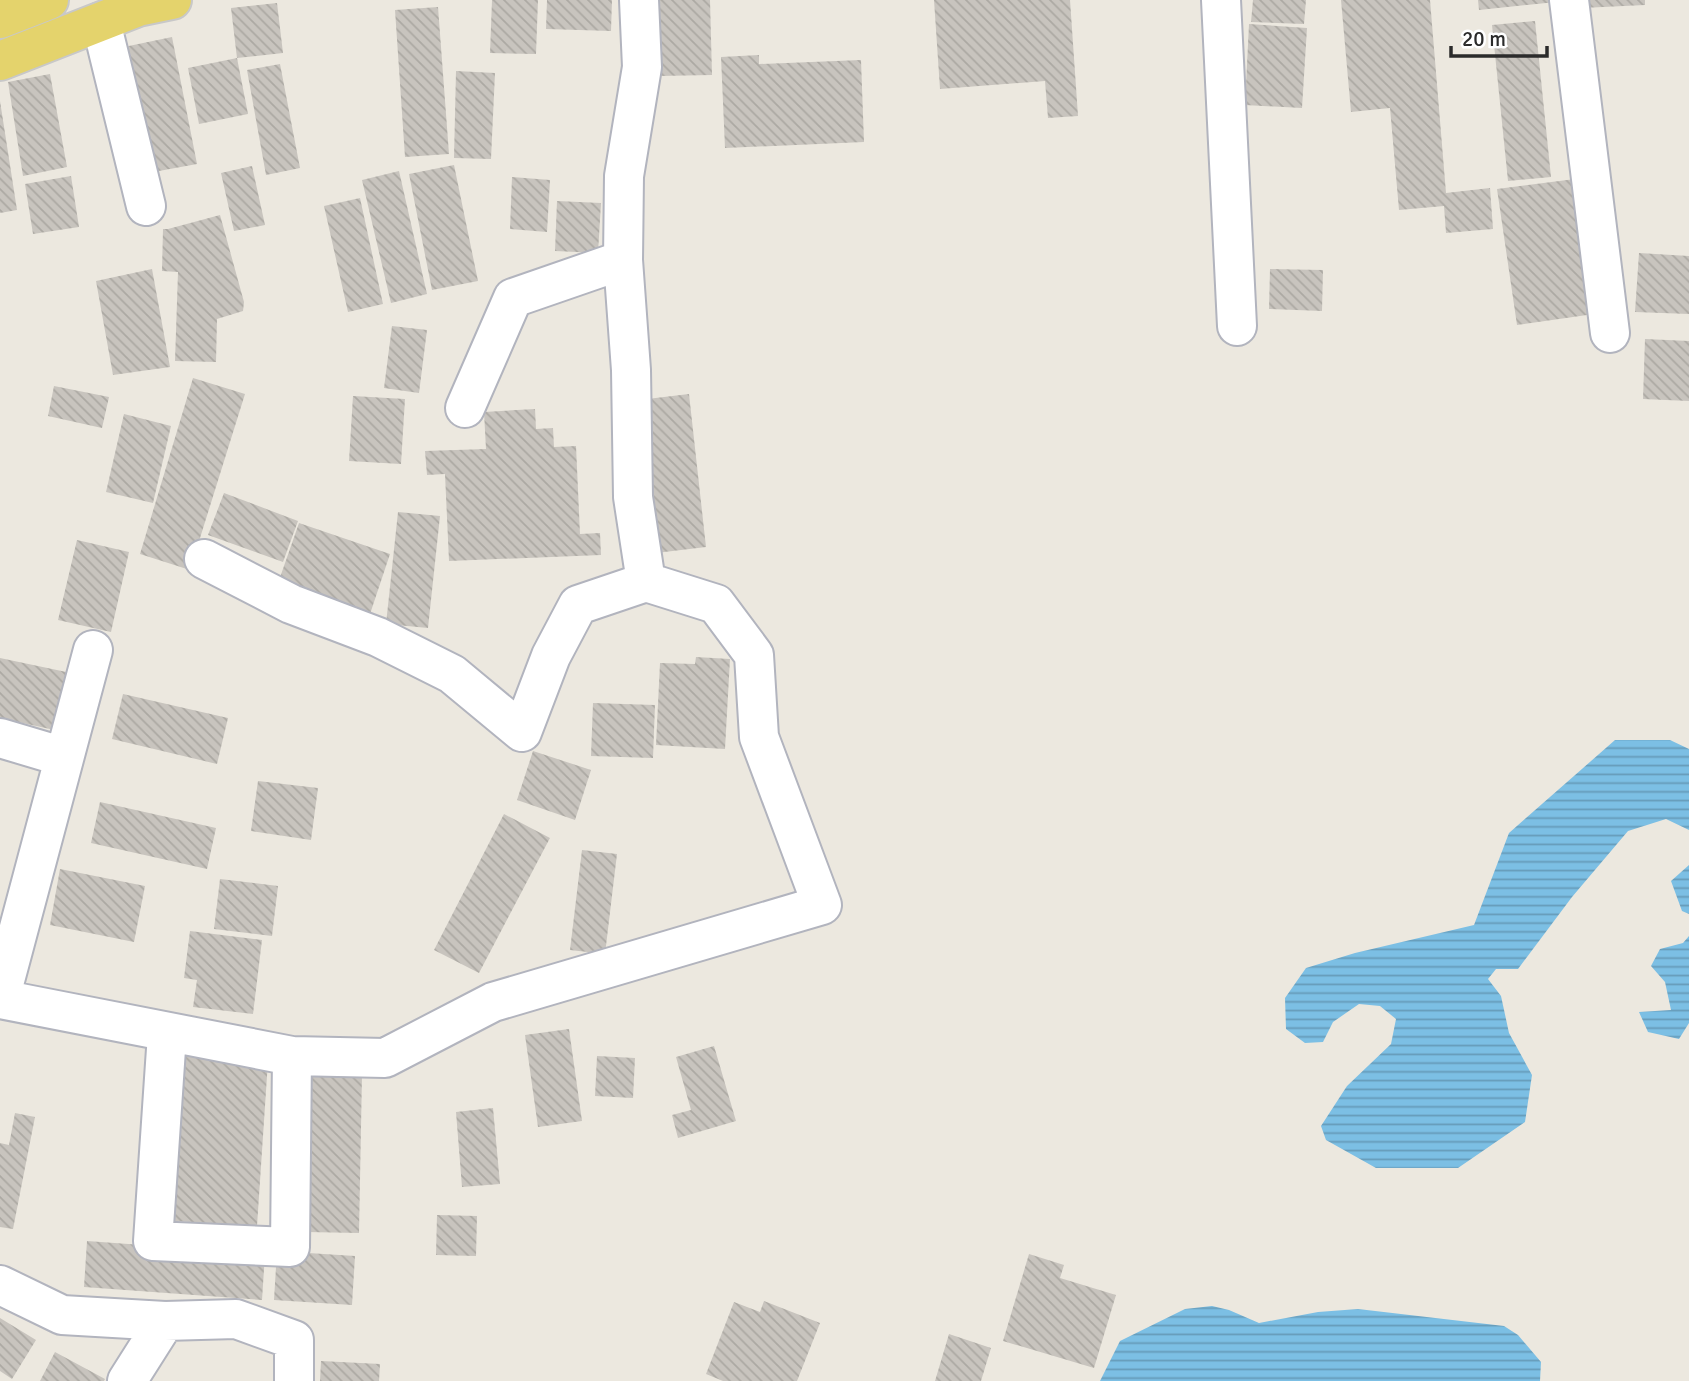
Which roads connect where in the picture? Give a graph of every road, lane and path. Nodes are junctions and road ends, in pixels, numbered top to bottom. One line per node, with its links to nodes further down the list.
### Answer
1 (49, 0): 6 (main road)
2 (172, 0): 7 (main road)
3 (639, 0): 10 (street)
4 (1221, 0): 11 (street)
5 (1569, 0): 12 (street)
6 (0, 19)
7 (101, 22): 8 (main road); 9 (street)
8 (0, 61)
9 (146, 206)
10 (623, 260): 13 (street); 15 (street)
11 (1237, 326)
12 (1610, 333)
13 (465, 408)
14 (204, 559): 15 (street)
15 (646, 582): 21 (street)
16 (93, 650): 18 (street)
17 (0, 738): 18 (street)
18 (64, 757): 19 (street)
19 (0, 999): 20 (street)
20 (167, 1034): 21 (street); 21 (street)
21 (292, 1056)
22 (0, 1284): 23 (street)
23 (165, 1321): 24 (street); 25 (street)
24 (127, 1381)
25 (293, 1381)

